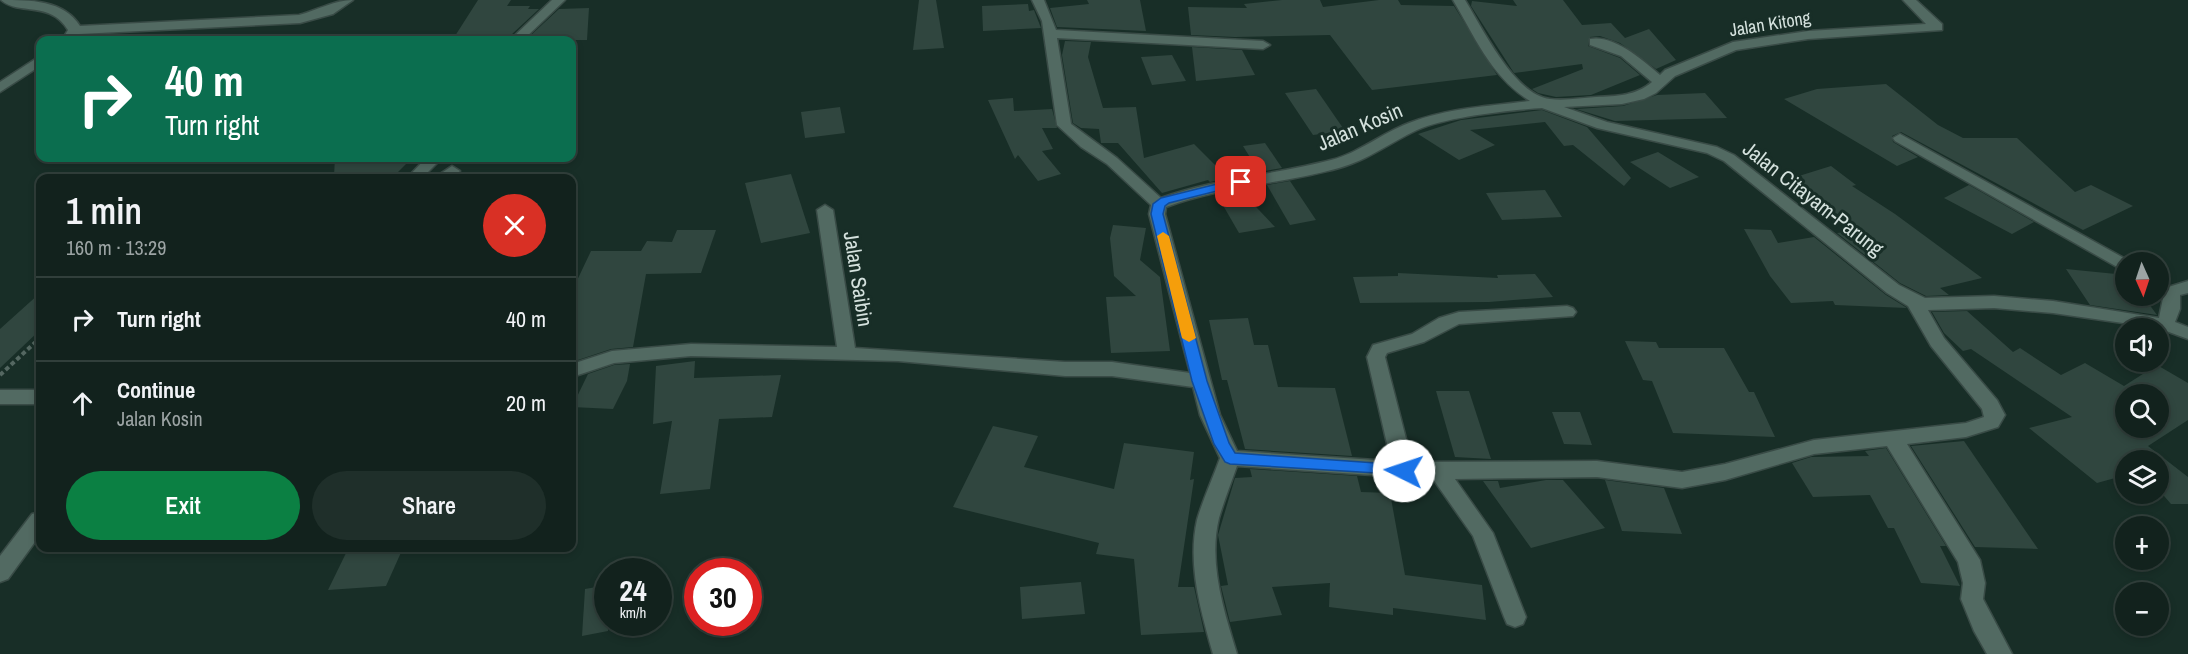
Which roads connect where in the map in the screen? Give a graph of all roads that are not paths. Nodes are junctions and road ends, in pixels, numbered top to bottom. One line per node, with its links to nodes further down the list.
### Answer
1 (7, 0): 8 (street)
2 (347, 0): 8 (street)
3 (559, 0): 9 (street)
4 (1038, 0): 7 (street)
5 (1459, 0): 15 (street, Jalan Citayam-Parung)
6 (1909, 0): 13 (street, Jalan Kitong)
7 (1050, 34): 11 (street); 19 (street)
8 (71, 35)
9 (520, 36)
10 (1594, 42): 13 (street)
11 (1263, 45)
12 (36, 63): 14 (street)
13 (1660, 82): 15 (street, Jalan Kitong)
14 (0, 88)
15 (1546, 104): 19 (street, Jalan Kosin); 25 (street, Jalan Citayam-Parung)
16 (1900, 138): 21 (street)
17 (430, 162): 18 (street)
18 (418, 174)
19 (1159, 204): 33 (street)
20 (825, 210): 31 (street, Jalan Saibin)
21 (2115, 261)
22 (2188, 287): 23 (street)
23 (2169, 289)
24 (2169, 297): 28 (street)
25 (1916, 302): 27 (street); 36 (street)
26 (1567, 312): 38 (street)
27 (2121, 318)
28 (2168, 318)
29 (2169, 327): 30 (street)
30 (2188, 333)
31 (847, 354): 32 (street); 33 (street)
32 (576, 370)
33 (1200, 381): 37 (street)
34 (0, 397): 35 (street)
35 (36, 397)
36 (1893, 439): 39 (street); 44 (street)
37 (1230, 458): 38 (street); 43 (street)
38 (1404, 471): 39 (street)
39 (1439, 472): 42 (street)
40 (36, 525): 41 (street)
41 (0, 573)
42 (1515, 617)
43 (1225, 654)
44 (2000, 654)

